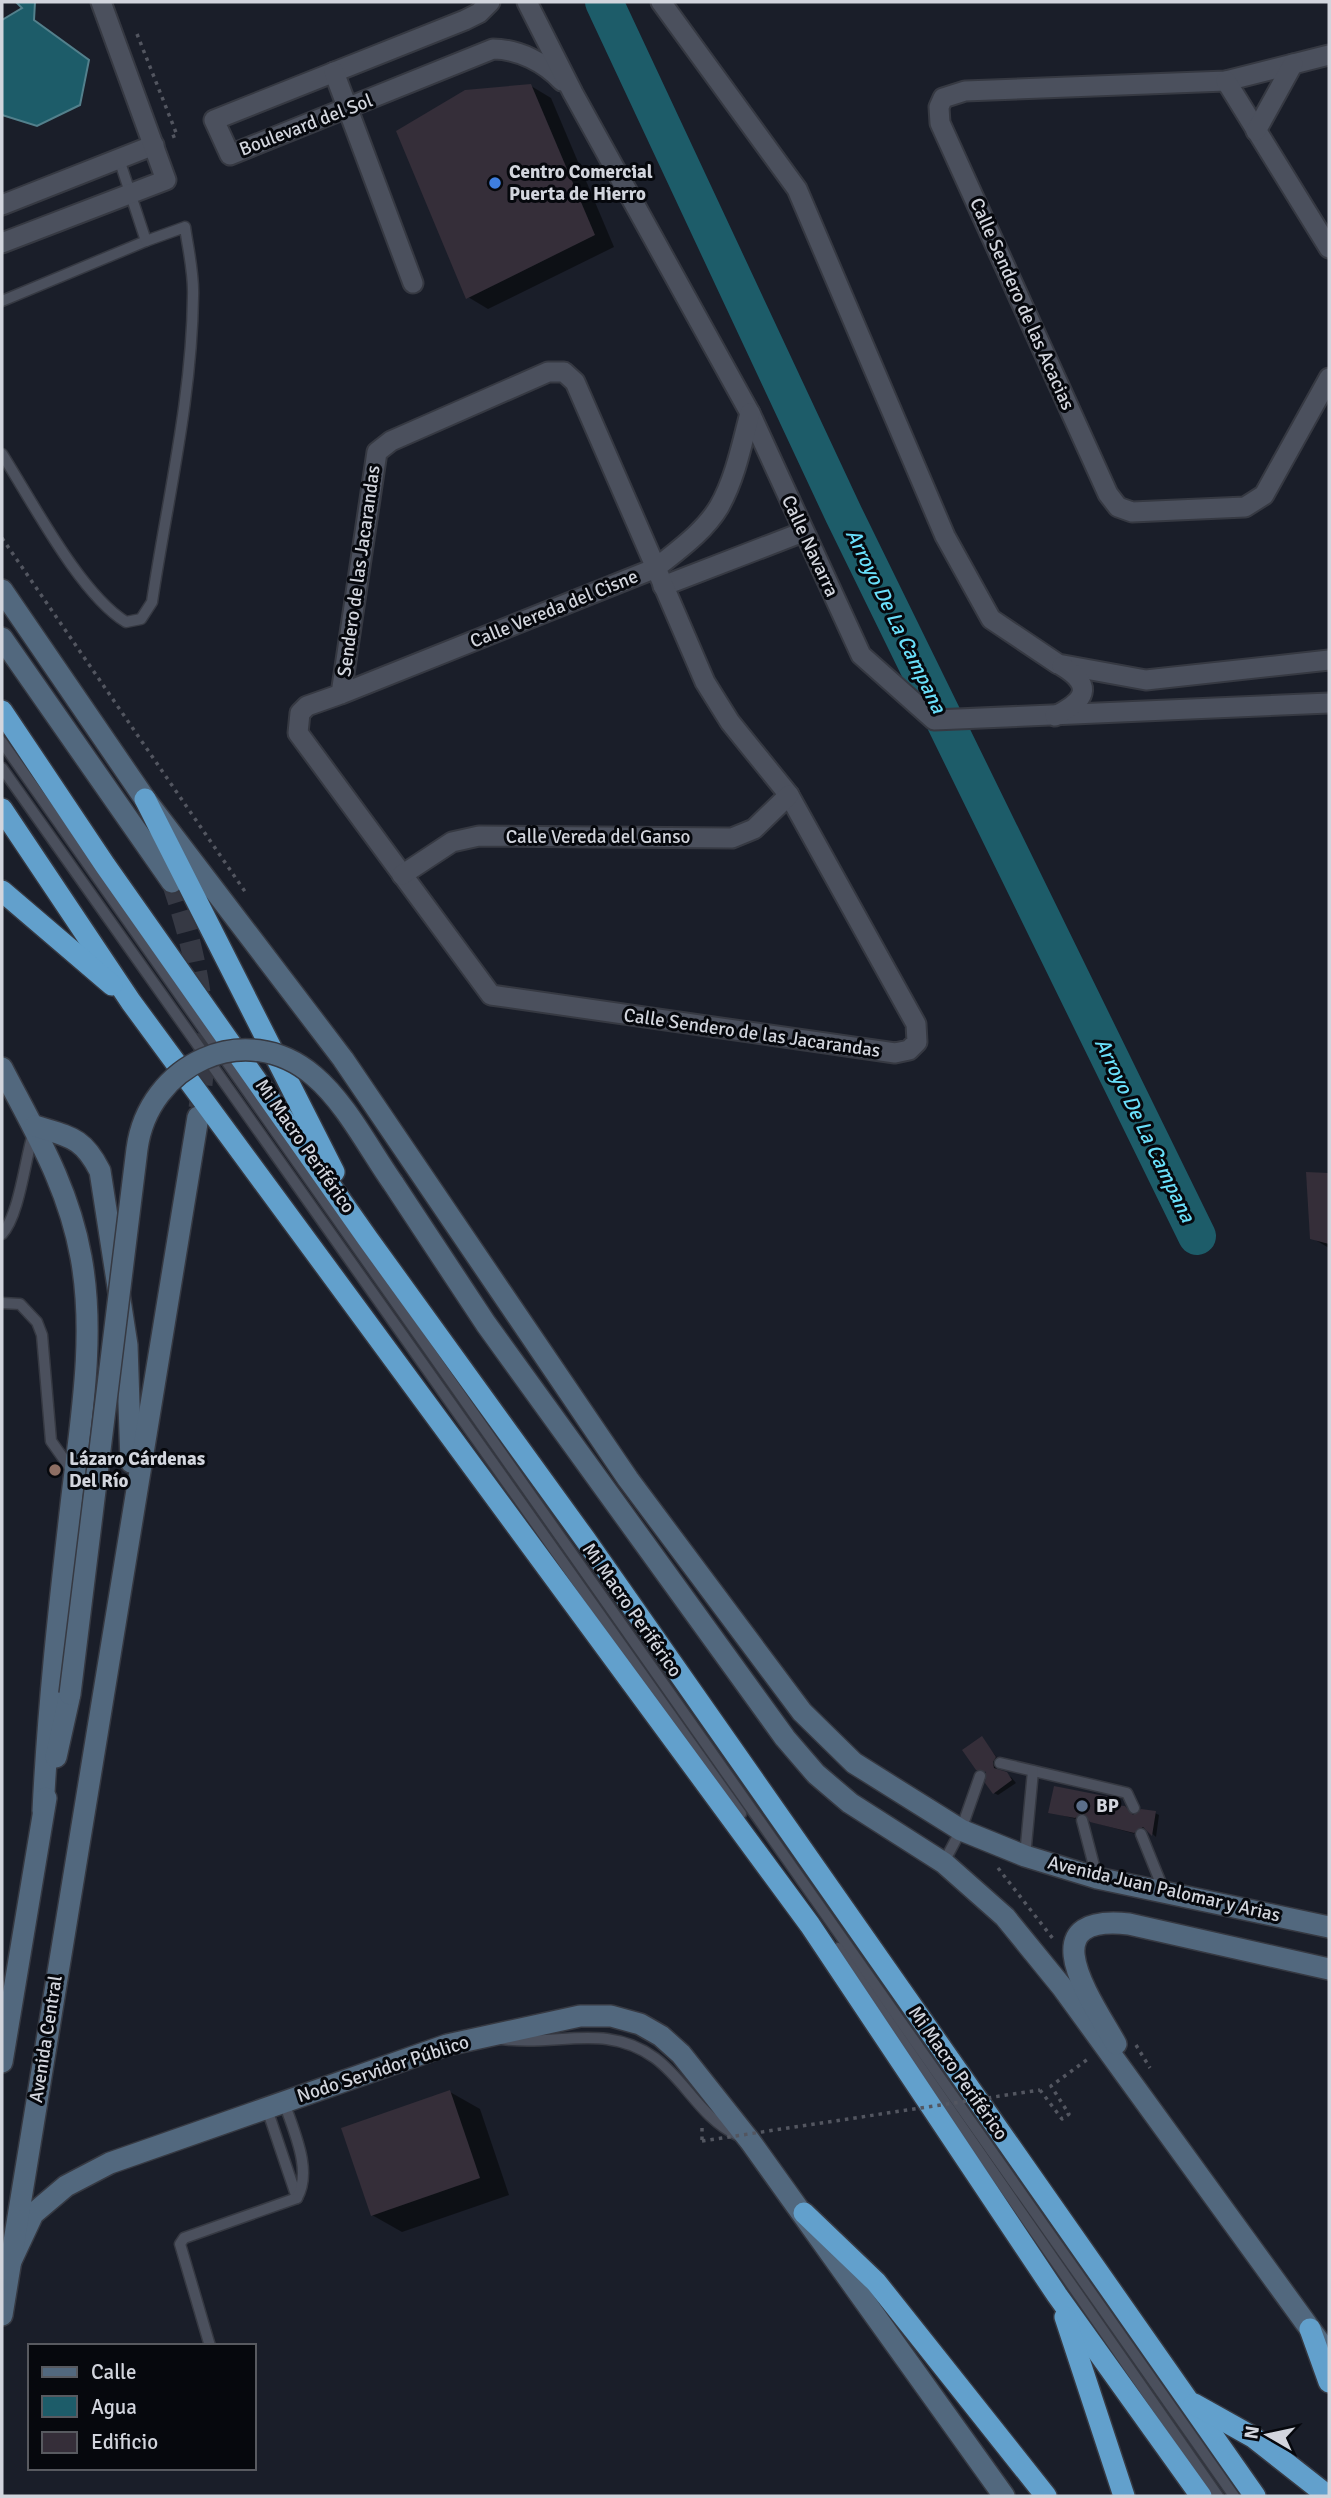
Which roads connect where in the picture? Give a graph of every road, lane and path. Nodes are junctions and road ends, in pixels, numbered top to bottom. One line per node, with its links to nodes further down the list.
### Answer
1 (101, 2): 12 (street)
2 (490, 2): 7 (street, Boulevard del Sol)
3 (527, 2): 9 (street, Calle Navarra)
4 (661, 2): 30 (street)
5 (1329, 55): 6 (street, Calle Sendero de las Acacias)
6 (1293, 64): 8 (street, Calle Sendero de las Acacias); 11 (street)
7 (334, 72): 10 (street); 10 (street, Boulevard del Sol)
8 (1226, 81): 11 (street); 21 (street, Calle Sendero de las Acacias)
9 (573, 93): 10 (street, Boulevard del Sol); 22 (street, Calle Navarra)
10 (347, 110): 19 (street)
11 (1256, 131): 18 (street)
12 (154, 145): 13 (street); 14 (street)
13 (119, 159): 14 (lane); 15 (street)
14 (130, 194): 16 (lane); 17 (street)
15 (2, 205)
16 (146, 241): 20 (lane); 23 (lane)
17 (2, 243)
18 (1329, 248)
19 (413, 283)
20 (2, 301)
21 (1329, 378)
22 (750, 413): 24 (street, Calle Navarra); 26 (street, Calle Vereda del Cisne)
23 (2, 454)
24 (803, 532): 26 (street, Calle Vereda del Cisne); 34 (street, Calle Navarra)
25 (2, 538): 44 (path)
26 (660, 577): 31 (street, Calle Vereda del Cisne); 31 (street, Sendero de las Jacarandas); 38 (street, Calle Sendero de las Jacarandas)
27 (2, 590): 39 (main road, Avenida Juan Palomar y Arias)
28 (2, 638): 42 (main road)
29 (1329, 660): 30 (street)
30 (1058, 664): 34 (street)
31 (341, 694): 35 (street, Calle Vereda del Cisne)
32 (1329, 703): 34 (street, Calle Navarra)
33 (2, 711): 50 (highway)
34 (1054, 717)
35 (298, 733): 41 (street, Calle Sendero de las Jacarandas)
36 (2, 742): 92 (lane, Mi Macro Periférico)
37 (2, 768): 91 (lane, Mi Macro Periférico)
38 (789, 796): 41 (street, Calle Vereda del Ganso); 41 (street, Calle Sendero de las Jacarandas)
39 (145, 799): 50 (highway); 60 (main road, Avenida Juan Palomar y Arias)
40 (2, 808): 45 (highway)
41 (401, 875)
42 (172, 882)
43 (2, 891): 45 (highway)
44 (253, 904)
45 (131, 1002): 80 (highway)
46 (2, 1068): 48 (main road)
47 (198, 1117): 53 (main road)
48 (35, 1126): 49 (lane); 52 (main road); 53 (main road)
49 (2, 1234)
50 (368, 1239): 86 (highway)
51 (2, 1303): 52 (lane)
52 (74, 1474): 58 (main road)
53 (132, 1506): 79 (main road, Avenida Central)
54 (1000, 1763): 55 (lane)
55 (1033, 1771): 57 (lane); 62 (lane)
56 (980, 1776): 60 (lane)
57 (1134, 1808)
58 (43, 1811): 63 (main road, Avenida Central, bridge); 72 (main road, Avenida Central)
59 (1082, 1820): 65 (lane)
60 (961, 1830): 62 (main road, Avenida Juan Palomar y Arias); 63 (lane)
61 (1141, 1834): 66 (lane)
62 (1025, 1856): 65 (main road, Avenida Juan Palomar y Arias)
63 (944, 1863): 71 (main road, Avenida Central)
64 (996, 1865): 68 (path)
65 (1097, 1878): 66 (main road, Avenida Juan Palomar y Arias)
66 (1164, 1892): 67 (main road, Avenida Juan Palomar y Arias)
67 (1329, 1927)
68 (1073, 1964): 69 (main road); 75 (main road)
69 (1329, 1969)
70 (1133, 2041): 73 (path)
71 (1104, 2048): 75 (main road, Avenida Central); 76 (path, bridge)
72 (2, 2062)
73 (1153, 2075)
74 (276, 2106): 77 (lane); 77 (lane); 78 (main road, Nodo Servidor Público); 79 (main road, Nodo Servidor Público)
75 (1159, 2123): 82 (main road)
76 (702, 2141)
77 (297, 2198): 83 (lane)
78 (804, 2213): 87 (main road, Nodo Servidor Público); 88 (highway)
79 (11, 2261): 81 (main road, Avenida Central)
80 (1057, 2295): 89 (highway); 90 (highway)
81 (2, 2315)
82 (1310, 2329): 84 (main road); 85 (highway)
83 (209, 2344)
84 (1329, 2356)
85 (1329, 2382)
86 (1189, 2402): 93 (highway); 94 (highway)
87 (1004, 2496)
88 (1046, 2496)
89 (1124, 2496)
90 (1201, 2496)
91 (1217, 2496)
92 (1234, 2496)
93 (1255, 2496)
94 (1328, 2496)

